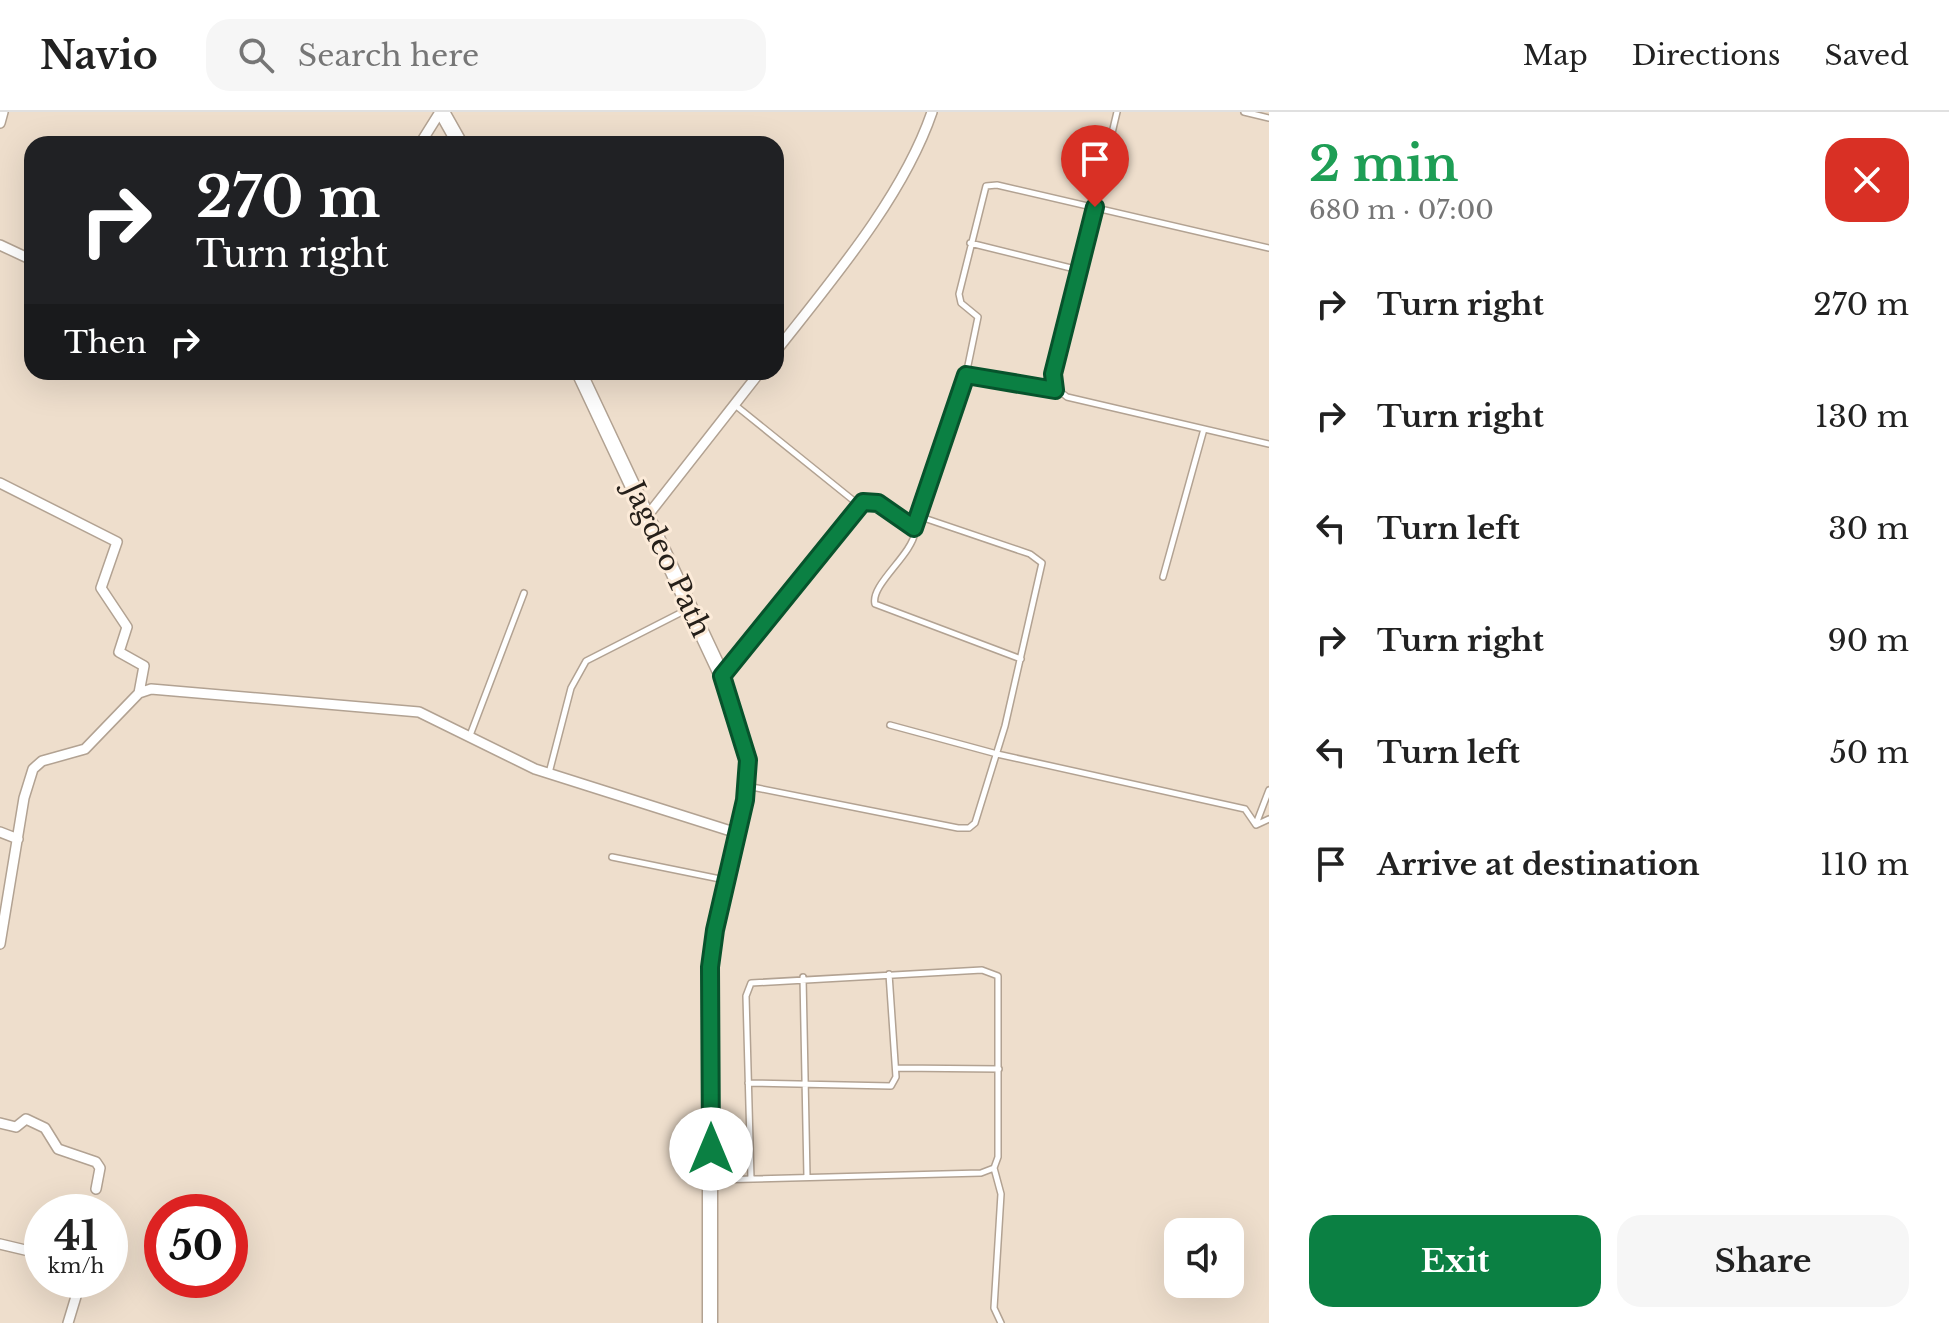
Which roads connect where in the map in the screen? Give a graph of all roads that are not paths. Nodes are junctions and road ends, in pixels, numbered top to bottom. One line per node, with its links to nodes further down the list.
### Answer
1 (3, 112): 7 (street)
2 (441, 112): 8 (street); 9 (main road)
3 (932, 112): 16 (street)
4 (1117, 112): 10 (lane)
5 (1244, 112): 6 (lane)
6 (1269, 118)
7 (0, 123)
8 (425, 136)
9 (455, 136)
10 (1095, 207): 11 (lane); 13 (lane); 15 (lane)
11 (970, 243): 15 (lane); 17 (lane)
12 (0, 245): 14 (street)
13 (1269, 248)
14 (24, 256)
15 (1079, 270): 20 (lane)
16 (784, 341)
17 (966, 375): 20 (lane); 27 (lane)
18 (583, 380): 26 (main road, Jagdeo Path)
19 (754, 380): 21 (street)
20 (1055, 390): 22 (lane)
21 (734, 405): 25 (lane); 26 (street)
22 (1204, 429): 23 (lane); 29 (lane)
23 (1269, 444)
24 (0, 483): 34 (street)
25 (859, 505): 28 (lane); 33 (lane)
26 (648, 515): 31 (main road, Jagdeo Path)
27 (918, 516): 28 (lane); 32 (lane)
28 (914, 528): 32 (lane)
29 (1163, 577)
30 (524, 593): 36 (lane)
31 (691, 608): 33 (main road, Jagdeo Path); 38 (lane)
32 (1021, 659): 37 (lane)
33 (722, 676): 39 (main road, Jagdeo Path)
34 (139, 693): 36 (street); 45 (street)
35 (890, 725): 37 (lane)
36 (469, 738): 38 (street)
37 (997, 754): 39 (lane); 42 (lane)
38 (548, 774): 44 (street)
39 (746, 785): 44 (main road, Jagdeo Path)
40 (1269, 790): 42 (lane)
41 (1269, 819): 42 (lane)
42 (1256, 825)
43 (0, 832): 45 (street)
44 (737, 833): 47 (main road, Jagdeo Path)
45 (18, 839): 48 (street)
46 (612, 857): 47 (lane)
47 (727, 880): 59 (main road, Jagdeo Path)
48 (0, 944)
49 (889, 974): 50 (lane); 51 (lane); 52 (lane)
50 (803, 977): 53 (lane); 54 (lane)
51 (896, 1068): 52 (lane); 54 (lane)
52 (999, 1069): 56 (lane)
53 (748, 1083): 54 (lane); 58 (lane)
54 (806, 1084): 57 (lane)
55 (0, 1123): 60 (street)
56 (994, 1168): 57 (lane); 66 (lane)
57 (807, 1177): 58 (lane)
58 (751, 1179): 59 (lane)
59 (711, 1180): 65 (main road, Jagdeo Path)
60 (96, 1189)
61 (0, 1244): 62 (street)
62 (24, 1250)
63 (76, 1298): 64 (street)
64 (68, 1323)
65 (710, 1323)
66 (1001, 1323)

